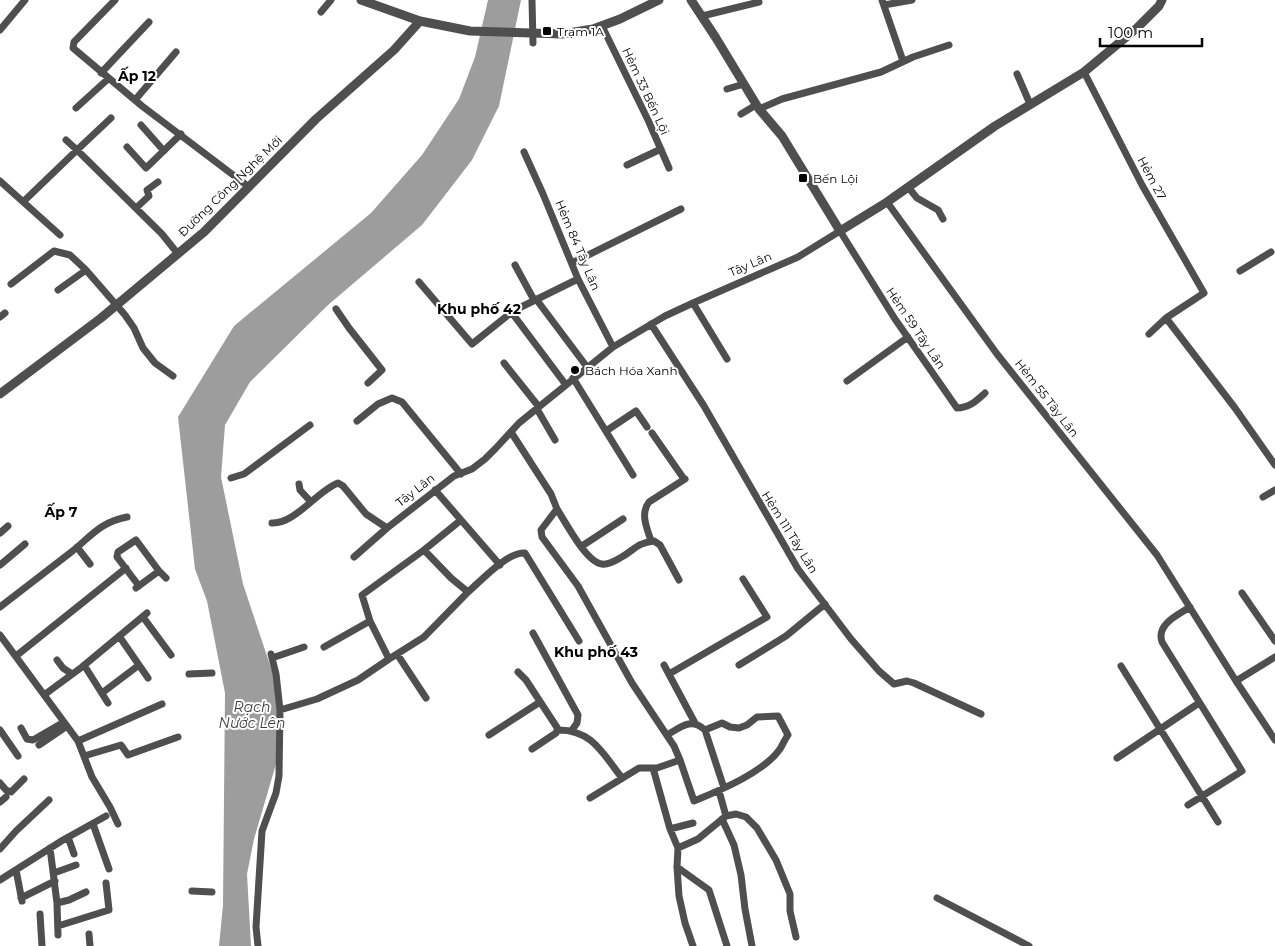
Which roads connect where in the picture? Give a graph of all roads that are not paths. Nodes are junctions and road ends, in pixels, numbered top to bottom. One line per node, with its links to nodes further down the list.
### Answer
1 (115, 0): 24 (street)
2 (331, 0): 12 (street)
3 (361, 0): 14 (street)
4 (532, 0): 18 (street)
5 (660, 0): 16 (street)
6 (691, 0): 13 (street)
7 (912, 0): 11 (street)
8 (1162, 0): 23 (street, Tây Lân)
9 (20, 2): 17 (street)
10 (759, 2): 13 (street)
11 (883, 3): 22 (street)
12 (321, 12)
13 (702, 16): 27 (street)
14 (420, 21): 18 (street); 47 (street, Đường Công Nghệ Mới)
15 (149, 22): 24 (street)
16 (602, 26): 18 (street); 39 (street, Hẻm 33 Bến Lội)
17 (0, 30)
18 (534, 32): 19 (street)
19 (533, 43)
20 (949, 45): 22 (street)
21 (176, 52): 29 (street)
22 (902, 61): 31 (street)
23 (1084, 72): 30 (street, Tây Lân); 71 (street, Hẻm 27)
24 (101, 73): 26 (street)
25 (1017, 74): 30 (street)
26 (108, 79): 29 (street); 32 (street)
27 (744, 84): 28 (street); 31 (street)
28 (728, 90)
29 (135, 100): 36 (street)
30 (1030, 104): 48 (street, Tây Lân)
31 (758, 107): 33 (street); 54 (street)
32 (76, 108)
33 (741, 114)
34 (111, 118): 40 (street)
35 (141, 125): 41 (street)
36 (181, 134): 41 (street); 47 (street)
37 (66, 140): 40 (street)
38 (127, 147): 41 (street)
39 (661, 149): 43 (street); 44 (street, Hẻm 33 Bến Lội)
40 (77, 150): 49 (street); 51 (street)
41 (164, 152)
42 (524, 152): 58 (street, Hẻm 84 Tây Lân)
43 (627, 165)
44 (669, 168)
45 (0, 181): 49 (street)
46 (158, 182): 51 (street)
47 (250, 187): 57 (street, Đường Công Nghệ Mới)
48 (908, 187): 50 (street, Tây Lân); 53 (street)
49 (24, 201): 55 (street)
50 (887, 202): 54 (street, Tây Lân); 127 (street, Hẻm 55 Tây Lân)
51 (136, 208): 57 (street)
52 (681, 208): 58 (street)
53 (943, 219)
54 (840, 232): 67 (street, Tây Lân); 74 (street, Hẻm 59 Tây Lân)
55 (60, 234)
56 (1272, 252): 61 (street)
57 (178, 254): 68 (street, Đường Công Nghệ Mới)
58 (572, 263): 62 (street, Hẻm 84 Tây Lân)
59 (515, 265): 66 (street)
60 (86, 270): 64 (street); 65 (street); 68 (street)
61 (1240, 271)
62 (578, 279): 66 (street); 75 (street, Hẻm 84 Tây Lân)
63 (419, 282): 70 (street)
64 (11, 284)
65 (58, 290)
66 (535, 299): 70 (street); 78 (street)
67 (693, 302): 72 (street, Tây Lân); 76 (street)
68 (116, 305): 79 (street); 85 (street, Đường Công Nghệ Mới)
69 (336, 309): 82 (street)
70 (512, 313): 83 (street)
71 (1166, 318): 73 (street); 92 (street)
72 (652, 324): 75 (street, Tây Lân); 125 (street, Hẻm 111 Tây Lân)
73 (1149, 334)
74 (908, 337): 81 (street); 84 (street, Hẻm 59 Tây Lân)
75 (613, 347): 78 (street, Tây Lân)
76 (727, 358)
77 (504, 363): 86 (street)
78 (587, 368): 80 (street, Tây Lân)
79 (173, 376)
80 (573, 378): 83 (street, Tây Lân); 89 (street)
81 (847, 380)
82 (368, 383)
83 (566, 385): 86 (street, Tây Lân)
84 (985, 393)
85 (0, 394)
86 (538, 408): 90 (street, Tây Lân); 91 (street)
87 (357, 421): 93 (street)
88 (310, 426): 95 (street)
89 (606, 431): 94 (street); 109 (street)
90 (511, 432): 93 (street, Tây Lân); 101 (street)
91 (555, 440)
92 (1275, 465)
93 (461, 474): 97 (street, Tây Lân)
94 (633, 475)
95 (231, 478)
96 (300, 484): 100 (street)
97 (435, 490): 104 (street); 107 (street, Tây Lân)
98 (1275, 490): 99 (street)
99 (1263, 497)
100 (311, 502): 105 (street); 107 (street)
101 (557, 509): 111 (street); 172 (street)
102 (127, 517): 112 (street)
103 (623, 519): 111 (street)
104 (461, 520): 113 (street); 117 (street)
105 (272, 523)
106 (8, 526): 108 (street)
107 (387, 528): 114 (street, Tây Lân)
108 (0, 533)
109 (651, 541): 111 (street); 122 (street)
110 (25, 544): 116 (street)
111 (582, 546)
112 (77, 547): 115 (street); 126 (street)
113 (424, 550): 123 (street); 128 (street)
114 (354, 556)
115 (90, 564)
116 (0, 565)
117 (500, 565): 123 (street); 132 (street)
118 (126, 568): 119 (street); 119 (street); 138 (street)
119 (159, 571): 120 (street)
120 (166, 578)
121 (743, 579): 151 (street)
122 (679, 580)
123 (468, 592): 136 (street)
124 (1242, 593): 133 (street)
125 (825, 604): 145 (street); 162 (street, Hẻm 111 Tây Lân)
126 (0, 607)
127 (1190, 607): 153 (street, Hẻm 55 Tây Lân); 159 (street)
128 (370, 621): 135 (street); 140 (street)
129 (532, 633): 169 (street)
130 (0, 635): 138 (street)
131 (119, 636): 137 (street); 143 (street); 144 (street)
132 (579, 641)
133 (1275, 641)
134 (304, 647): 161 (street)
135 (324, 647)
136 (397, 654): 140 (street); 156 (street)
137 (171, 655)
138 (16, 656): 155 (street)
139 (1275, 656): 153 (street)
140 (389, 659): 161 (street)
141 (57, 660): 149 (street)
142 (664, 664): 151 (street)
143 (84, 665): 149 (street); 154 (street)
144 (139, 665): 152 (street); 154 (street)
145 (739, 665)
146 (1121, 666): 166 (street)
147 (518, 672): 157 (street)
148 (212, 673): 150 (street)
149 (72, 674): 155 (street)
150 (189, 674)
151 (669, 674): 163 (street)
152 (148, 678)
153 (1236, 681): 174 (street, Hẻm 55 Tây Lân)
154 (102, 693): 158 (street)
155 (44, 695): 164 (street)
156 (426, 698)
157 (540, 702): 168 (street); 171 (street)
158 (108, 703)
159 (1200, 703): 166 (street); 187 (street)
160 (162, 704): 175 (street)
161 (280, 710): 224 (street)
162 (981, 714)
163 (695, 723): 170 (street); 172 (street)
164 (66, 724): 165 (street); 175 (street); 176 (street)
165 (20, 728)
166 (1160, 729): 180 (street); 187 (street)
167 (0, 730): 178 (street)
168 (558, 730): 169 (street); 177 (street)
169 (572, 730): 183 (street)
170 (705, 730): 186 (street); 186 (street)
171 (489, 735)
172 (667, 735): 181 (street)
173 (178, 737): 179 (street)
174 (1275, 740)
175 (78, 742): 179 (street)
176 (39, 745)
177 (532, 749)
178 (18, 756)
179 (84, 756): 198 (street)
180 (1117, 758)
181 (680, 760): 182 (street); 186 (street)
182 (653, 768): 183 (street); 199 (street)
183 (622, 778): 189 (street)
184 (24, 779): 185 (street)
185 (0, 783)
186 (721, 789): 194 (street)
187 (1202, 796): 192 (street); 195 (street)
188 (6, 797): 191 (street)
189 (590, 798)
190 (49, 800): 203 (street)
191 (0, 802)
192 (1188, 805)
193 (106, 816): 197 (street)
194 (724, 817): 202 (street); 221 (street); 227 (street)
195 (1218, 822)
196 (693, 823): 199 (street)
197 (93, 824): 200 (street); 207 (street)
198 (118, 824)
199 (670, 829): 202 (street)
200 (68, 837): 201 (street); 204 (street)
201 (50, 848): 208 (street); 209 (street)
202 (678, 848): 206 (street)
203 (0, 849)
204 (74, 854)
205 (76, 865): 209 (street)
206 (676, 867): 225 (street); 226 (street)
207 (109, 869)
208 (16, 870): 209 (street); 210 (street)
209 (55, 877): 216 (street)
210 (0, 880)
211 (106, 883): 218 (street)
212 (195, 891): 213 (street)
213 (211, 891)
214 (86, 892): 216 (street)
215 (938, 898): 228 (street)
216 (57, 903): 218 (street)
217 (40, 914): 222 (street)
218 (58, 926): 220 (street)
219 (90, 934): 223 (street)
220 (58, 935)
221 (796, 937)
222 (42, 946)
223 (90, 946)
224 (258, 946)
225 (693, 946)
226 (728, 946)
227 (752, 946)
228 (1029, 946)

